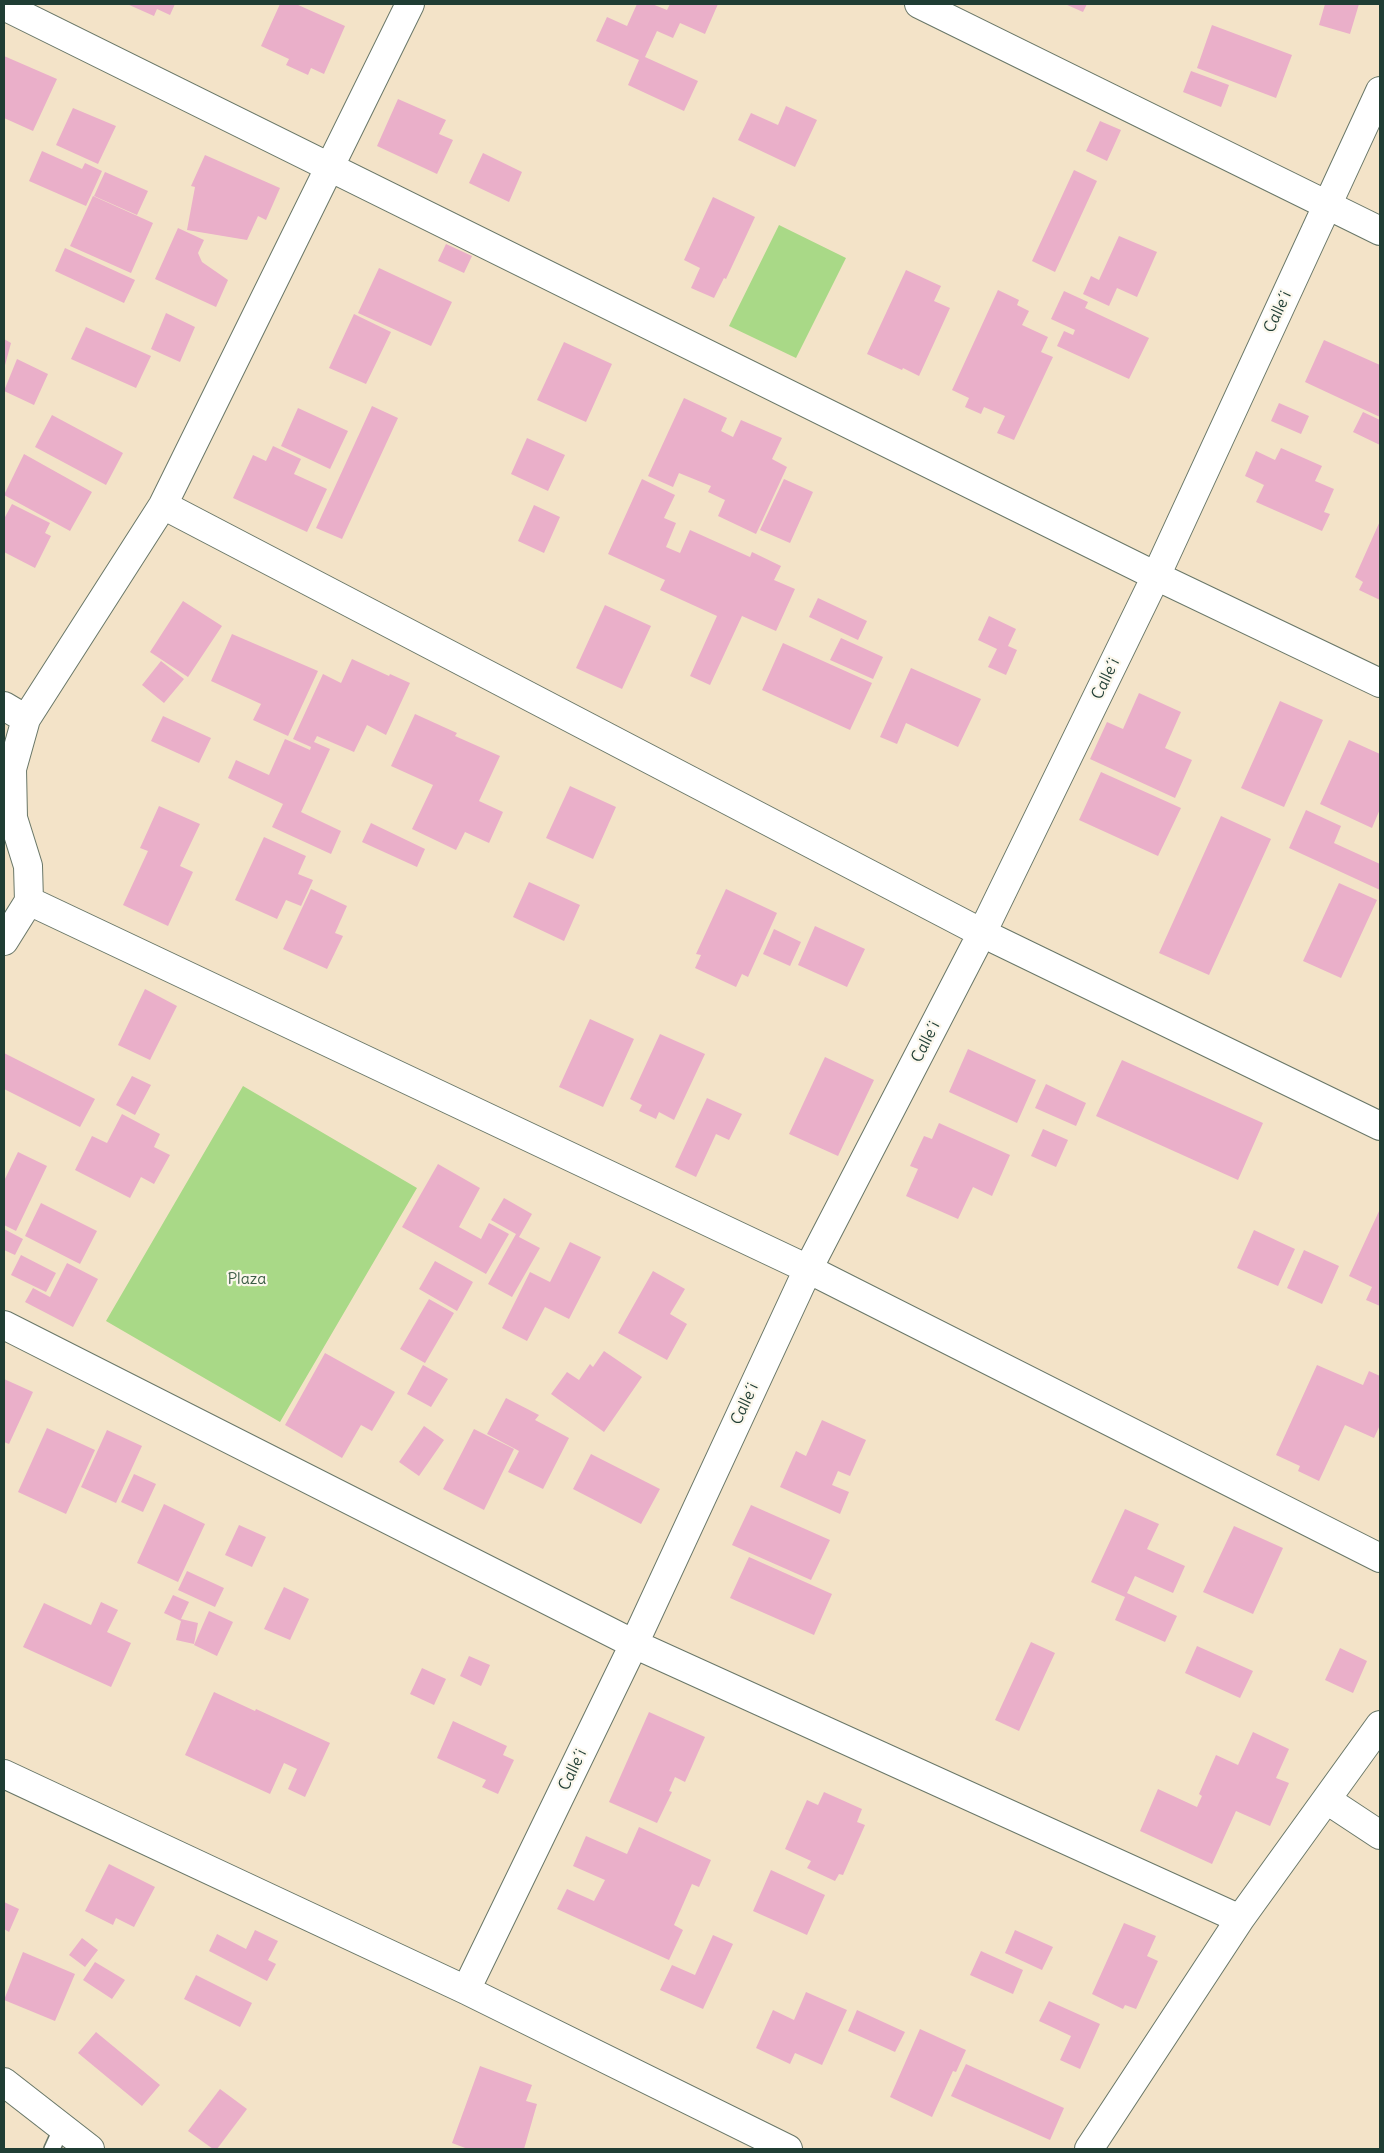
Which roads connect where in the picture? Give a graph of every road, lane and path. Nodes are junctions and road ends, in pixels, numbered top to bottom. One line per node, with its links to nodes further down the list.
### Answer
1 (410, 4): 5 (street)
2 (918, 4): 6 (street)
3 (4, 6): 5 (street)
4 (1380, 91): 6 (street, Calle´i)
5 (330, 167): 8 (street); 9 (street)
6 (1327, 205): 7 (street); 9 (street, Calle´i)
7 (1380, 231)
8 (163, 505): 11 (street); 13 (street)
9 (1156, 576): 10 (street); 13 (street, Calle´i)
10 (1380, 683)
11 (15, 713): 12 (street)
12 (28, 901): 14 (street); 16 (street)
13 (982, 933): 15 (street); 16 (street, Calle´i)
14 (4, 941)
15 (1380, 1126)
16 (808, 1268): 18 (street); 19 (street, Calle´i)
17 (4, 1326): 19 (street)
18 (1380, 1558)
19 (634, 1644): 24 (street); 25 (street, Calle´i)
20 (1380, 1725): 22 (street)
21 (4, 1774): 25 (street)
22 (1327, 1800): 23 (street); 24 (street)
23 (1380, 1834)
24 (1240, 1919): 30 (street)
25 (466, 1990): 29 (street)
26 (4, 2082): 27 (street)
27 (57, 2138): 28 (street)
28 (90, 2149)
29 (788, 2149)
30 (1090, 2149)

